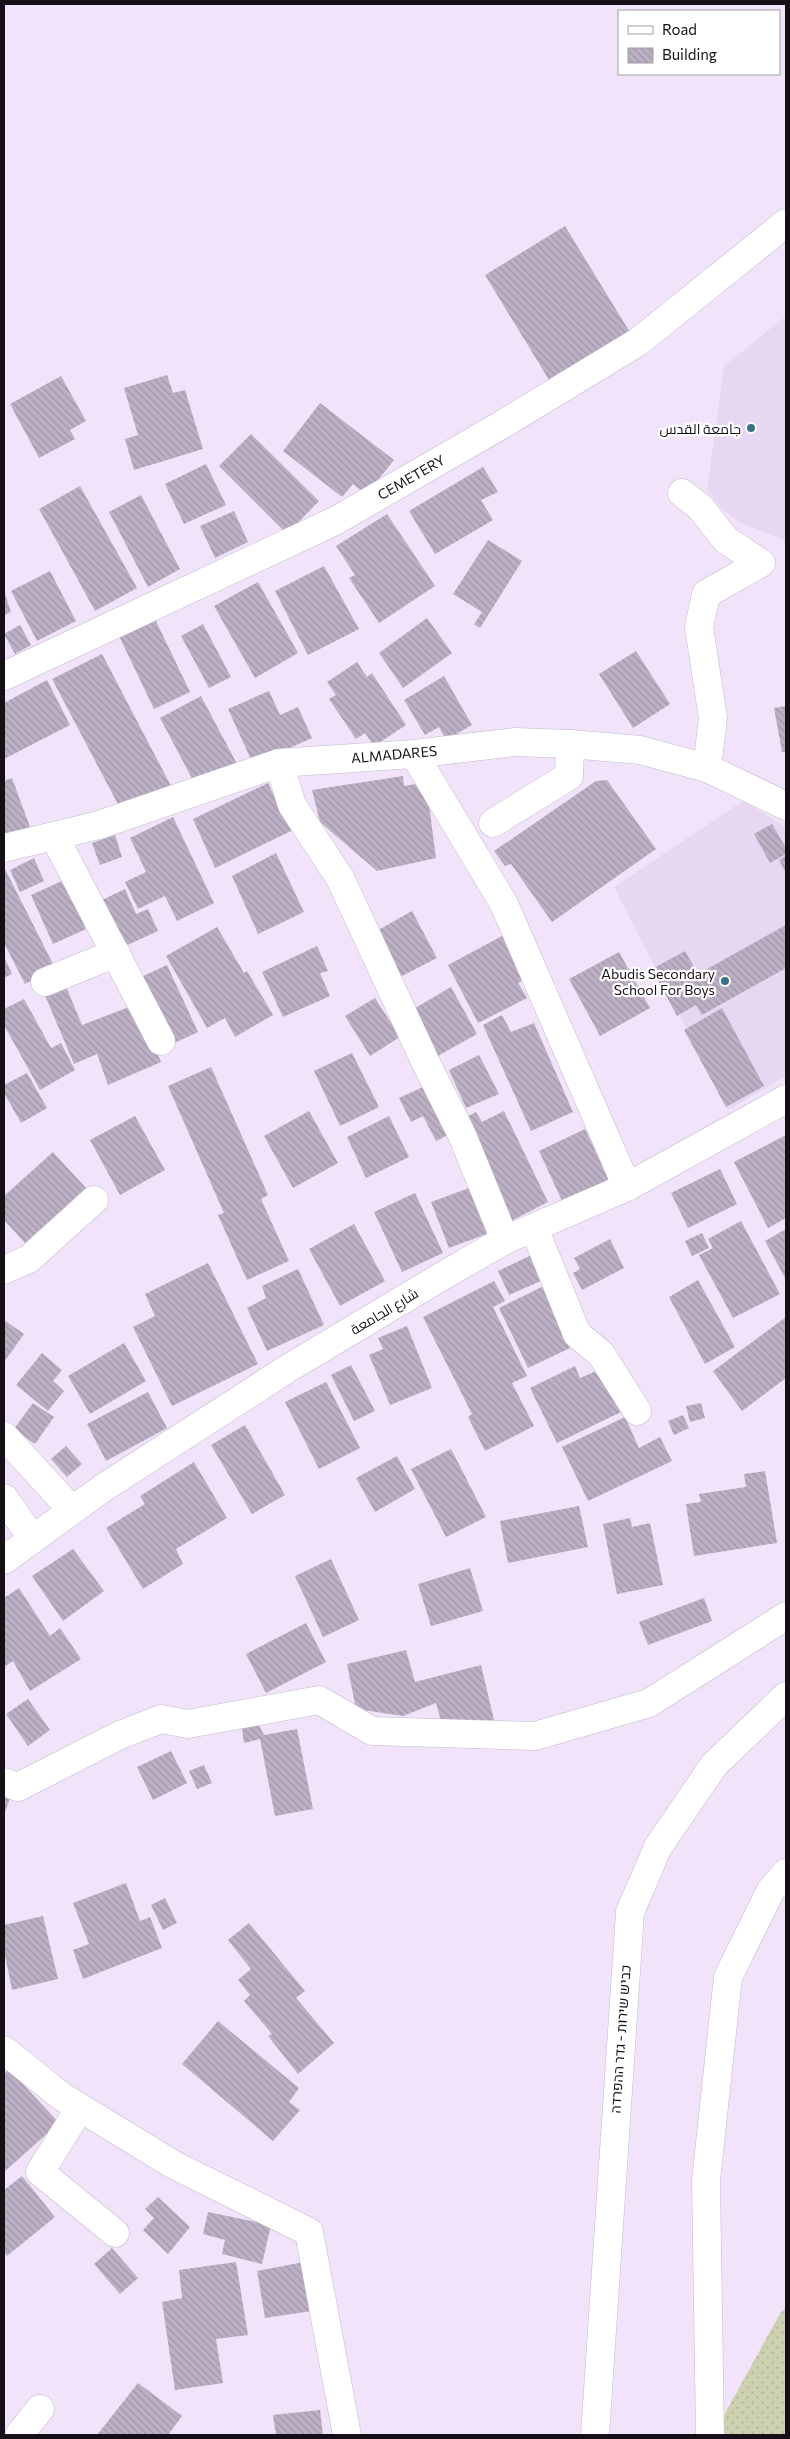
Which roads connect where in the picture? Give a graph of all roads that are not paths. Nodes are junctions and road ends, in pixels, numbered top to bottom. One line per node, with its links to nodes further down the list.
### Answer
1 (786, 224): 3 (street, CEMETERY)
2 (682, 493): 7 (street)
3 (4, 676)
4 (570, 744): 5 (street, ALMADARES); 7 (street, ALMADARES); 9 (street)
5 (414, 754): 6 (street, ALMADARES); 16 (street)
6 (279, 762): 10 (street, ALMADARES); 19 (street)
7 (707, 768): 8 (street, ALMADARES)
8 (786, 806)
9 (493, 823)
10 (54, 836): 11 (street, ALMADARES); 12 (street)
11 (4, 848)
12 (116, 953): 13 (street); 14 (street)
13 (45, 982)
14 (161, 1041)
15 (786, 1100): 16 (street, شارع الجامعة)
16 (627, 1187): 18 (street, شارع الجامعة)
17 (94, 1200): 20 (street)
18 (534, 1228): 19 (street, شارع الجامعة); 21 (street)
19 (505, 1240): 24 (street, شارع الجامعة)
20 (4, 1270)
21 (637, 1411)
22 (4, 1436): 24 (street)
23 (4, 1498): 25 (street)
24 (72, 1510): 25 (street, شارع الجامعة)
25 (33, 1539): 26 (street, شارع الجامعة)
26 (4, 1560)
27 (786, 1616): 29 (street)
28 (786, 1696): 37 (street, כביש שירות - גדר ההפרדה)
29 (4, 1782)
30 (786, 1872): 38 (street)
31 (4, 2050): 32 (street)
32 (80, 2108): 33 (street); 36 (street)
33 (114, 2234)
34 (40, 2409): 35 (street)
35 (19, 2435)
36 (347, 2435)
37 (595, 2435)
38 (710, 2435)

